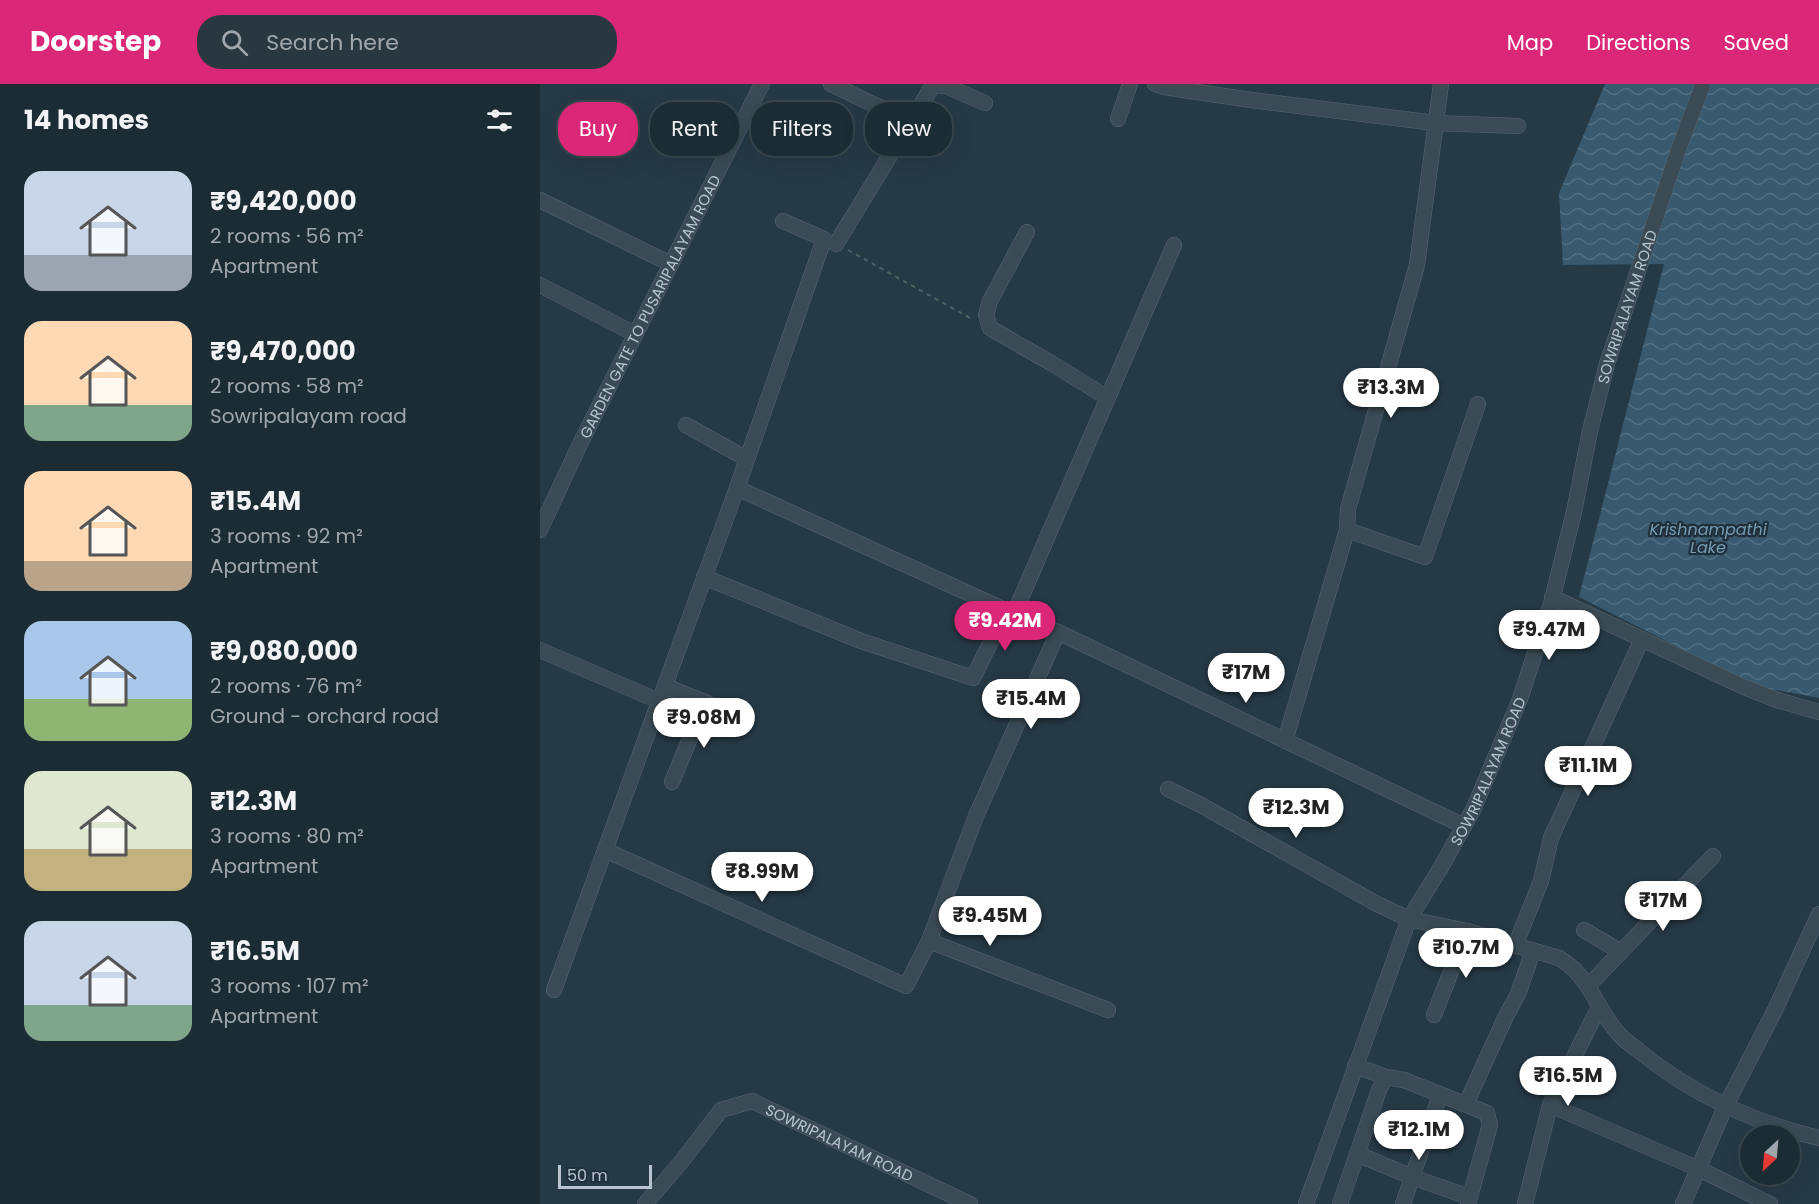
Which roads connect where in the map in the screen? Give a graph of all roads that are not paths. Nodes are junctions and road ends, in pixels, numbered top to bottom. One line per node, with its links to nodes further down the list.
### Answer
1 (762, 84): 19 (street, GARDEN GATE TO PUSARIPALAYAM ROAD)
2 (831, 84): 7 (street)
3 (1130, 84): 10 (street)
4 (1155, 84): 11 (street)
5 (1441, 84): 11 (street)
6 (1703, 84): 31 (street, SOWRIPALAYAM ROAD)
7 (868, 102)
8 (922, 102): 9 (street)
9 (985, 103)
10 (1118, 119)
11 (1435, 123): 12 (street); 29 (street)
12 (1518, 126)
13 (889, 156): 17 (street)
14 (540, 200): 19 (street)
15 (783, 220): 25 (street)
16 (1027, 232): 22 (street)
17 (836, 244)
18 (1174, 244): 22 (street)
19 (671, 264): 21 (street, GARDEN GATE TO PUSARIPALAYAM ROAD)
20 (540, 285): 21 (street)
21 (635, 334): 27 (street, GARDEN GATE TO PUSARIPALAYAM ROAD)
22 (1108, 398): 32 (street)
23 (1478, 404): 29 (street)
24 (686, 425): 25 (street)
25 (747, 459): 26 (street)
26 (737, 488): 30 (street); 32 (street)
27 (544, 510): 28 (street, GARDEN GATE TO PUSARIPALAYAM ROAD)
28 (540, 530)
29 (1347, 530): 41 (street)
30 (704, 577): 32 (street); 36 (street)
31 (1552, 597): 34 (street); 44 (street, SOWRIPALAYAM ROAD)
32 (1010, 613): 33 (street)
33 (1058, 632): 41 (street); 51 (street)
34 (1642, 639): 39 (street); 52 (street)
35 (540, 650): 37 (street)
36 (664, 686): 37 (street); 38 (street)
37 (659, 701): 45 (street)
38 (705, 702): 40 (street); 42 (street)
39 (1819, 712)
40 (734, 714)
41 (1285, 741): 44 (street)
42 (672, 782)
43 (1168, 789): 48 (street)
44 (1464, 826): 48 (street, SOWRIPALAYAM ROAD)
45 (605, 850): 51 (street); 56 (street)
46 (1713, 856): 54 (street)
47 (1819, 914): 65 (street)
48 (1408, 920): 50 (street); 60 (street, SOWRIPALAYAM ROAD)
49 (1584, 930): 54 (street)
50 (1467, 931): 52 (street); 59 (street)
51 (929, 941): 58 (street)
52 (1515, 946): 53 (street)
53 (1533, 951): 55 (street); 63 (street)
54 (1621, 952): 55 (street)
55 (1588, 986): 57 (street)
56 (554, 990)
57 (1599, 1006): 64 (street); 65 (street)
58 (1108, 1010)
59 (1434, 1015)
60 (1356, 1066): 61 (street); 73 (street, SOWRIPALAYAM ROAD)
61 (1386, 1077): 62 (street); 67 (street)
62 (1440, 1095): 63 (street); 69 (street)
63 (1466, 1104): 70 (street)
64 (1550, 1105): 68 (street); 76 (street)
65 (1726, 1105): 66 (street); 68 (street)
66 (1819, 1138)
67 (1357, 1154): 69 (street); 74 (street)
68 (1699, 1169): 77 (street); 78 (street)
69 (1412, 1177): 70 (street); 75 (street)
70 (1469, 1201)
71 (645, 1204): 72 (street, SOWRIPALAYAM ROAD)
72 (970, 1204)
73 (1306, 1204)
74 (1340, 1204)
75 (1403, 1204)
76 (1525, 1204)
77 (1683, 1204)
78 (1770, 1204)

